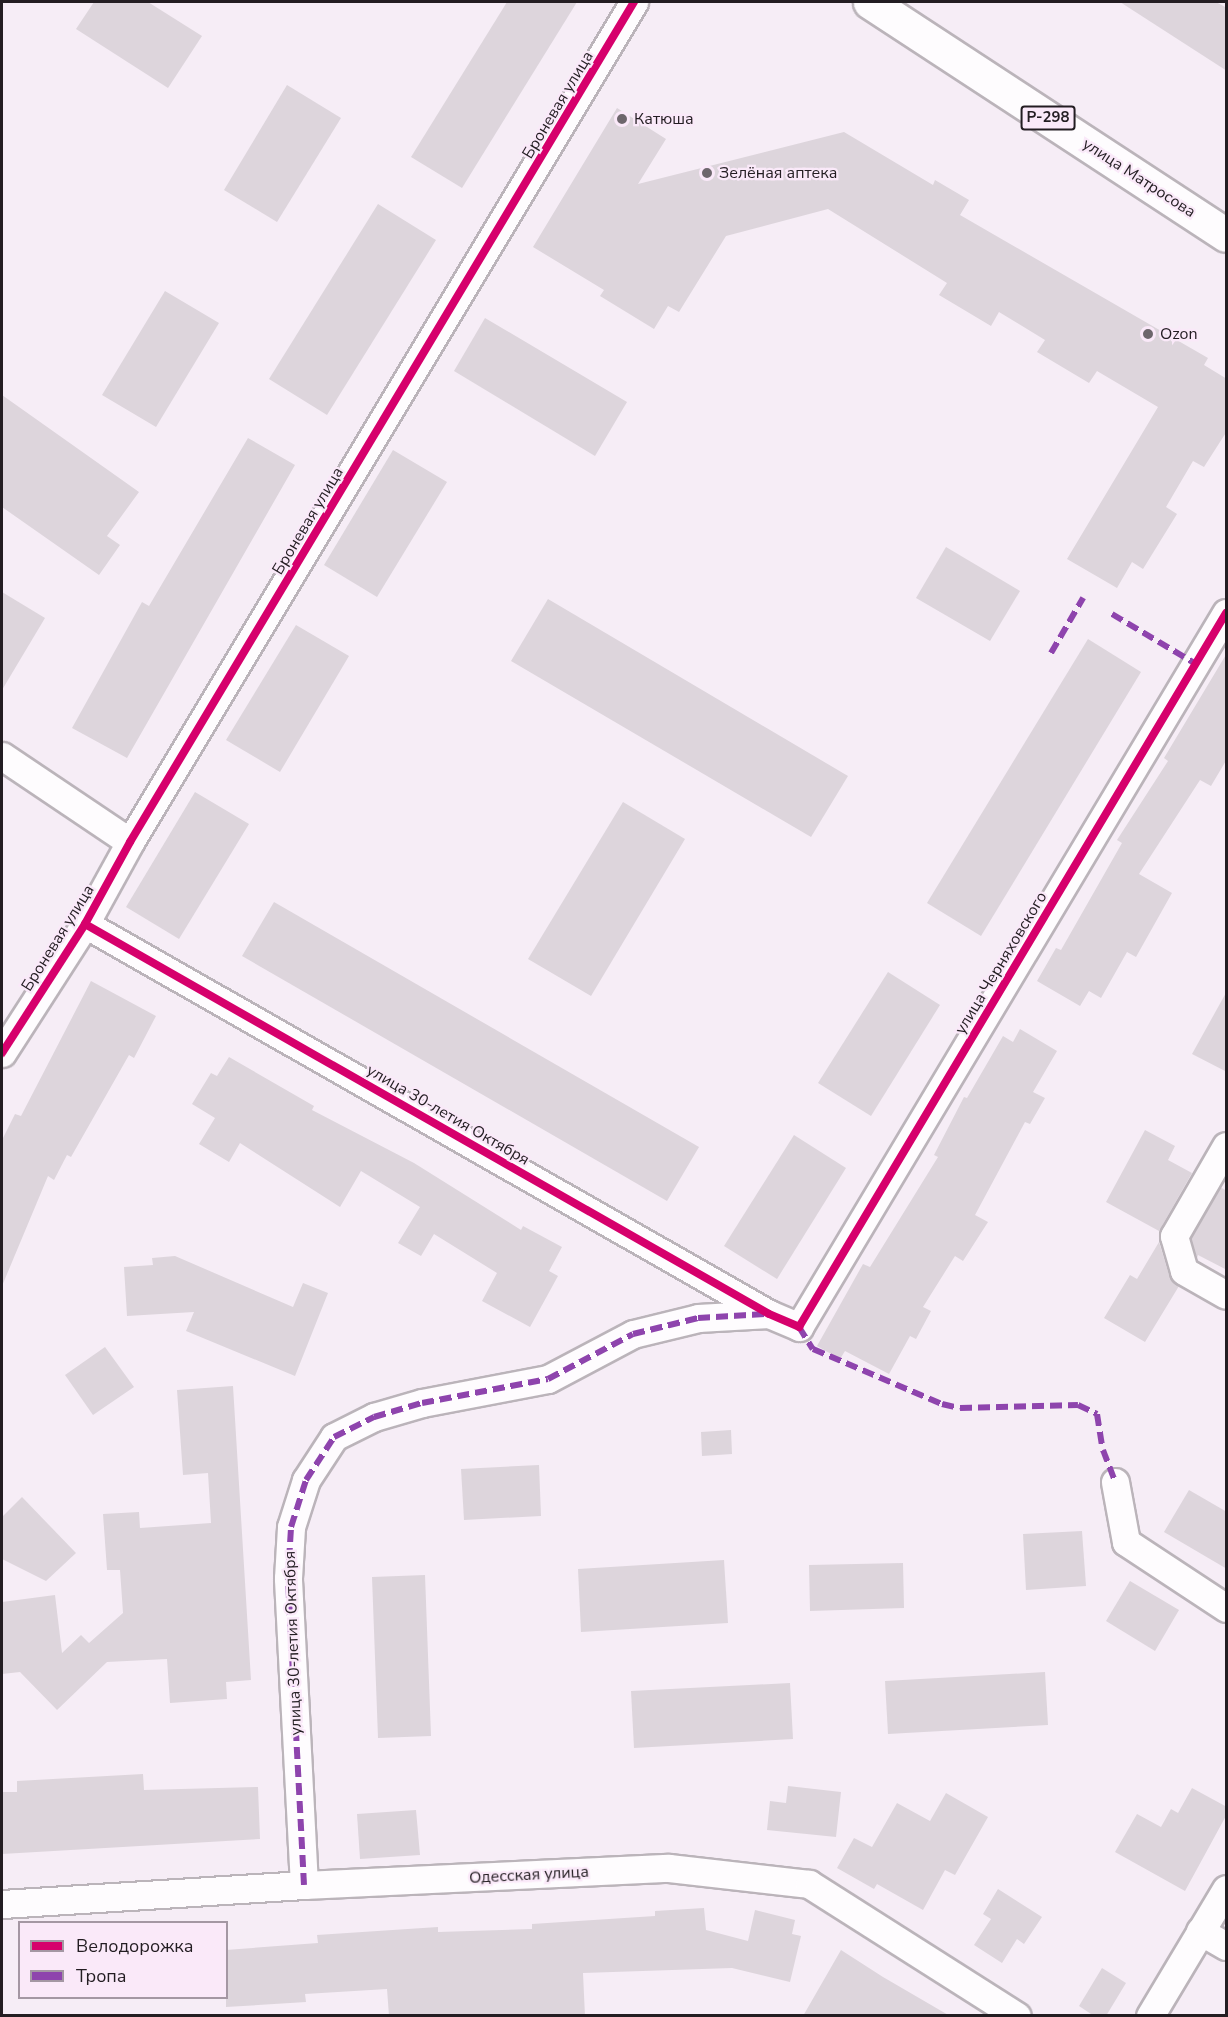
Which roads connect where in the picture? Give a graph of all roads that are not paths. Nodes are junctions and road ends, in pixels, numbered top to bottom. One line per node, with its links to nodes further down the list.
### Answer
1 (634, 2): 6 (street, Броневая улица)
2 (870, 2): 3 (highway, улица Матросова / Р-298)
3 (1227, 235)
4 (1227, 613): 12 (street, улица Черняховского)
5 (2, 756): 6 (street)
6 (130, 842): 7 (street, Броневая улица)
7 (85, 924): 8 (street, Броневая улица); 11 (street, улица 30-летия Октября)
8 (2, 1053)
9 (1227, 1146): 10 (street)
10 (1227, 1295)
11 (769, 1314): 12 (street, улица 30-летия Октября); 15 (street, улица 30-летия Октября)
12 (799, 1327)
13 (1115, 1482): 14 (street)
14 (1227, 1608)
15 (304, 1885): 17 (street, Одесская улица); 20 (street, Одесская улица)
16 (1227, 1888): 18 (street)
17 (2, 1904)
18 (1200, 1931): 19 (street); 21 (street)
19 (1227, 1946)
20 (1017, 2016)
21 (1150, 2016)

